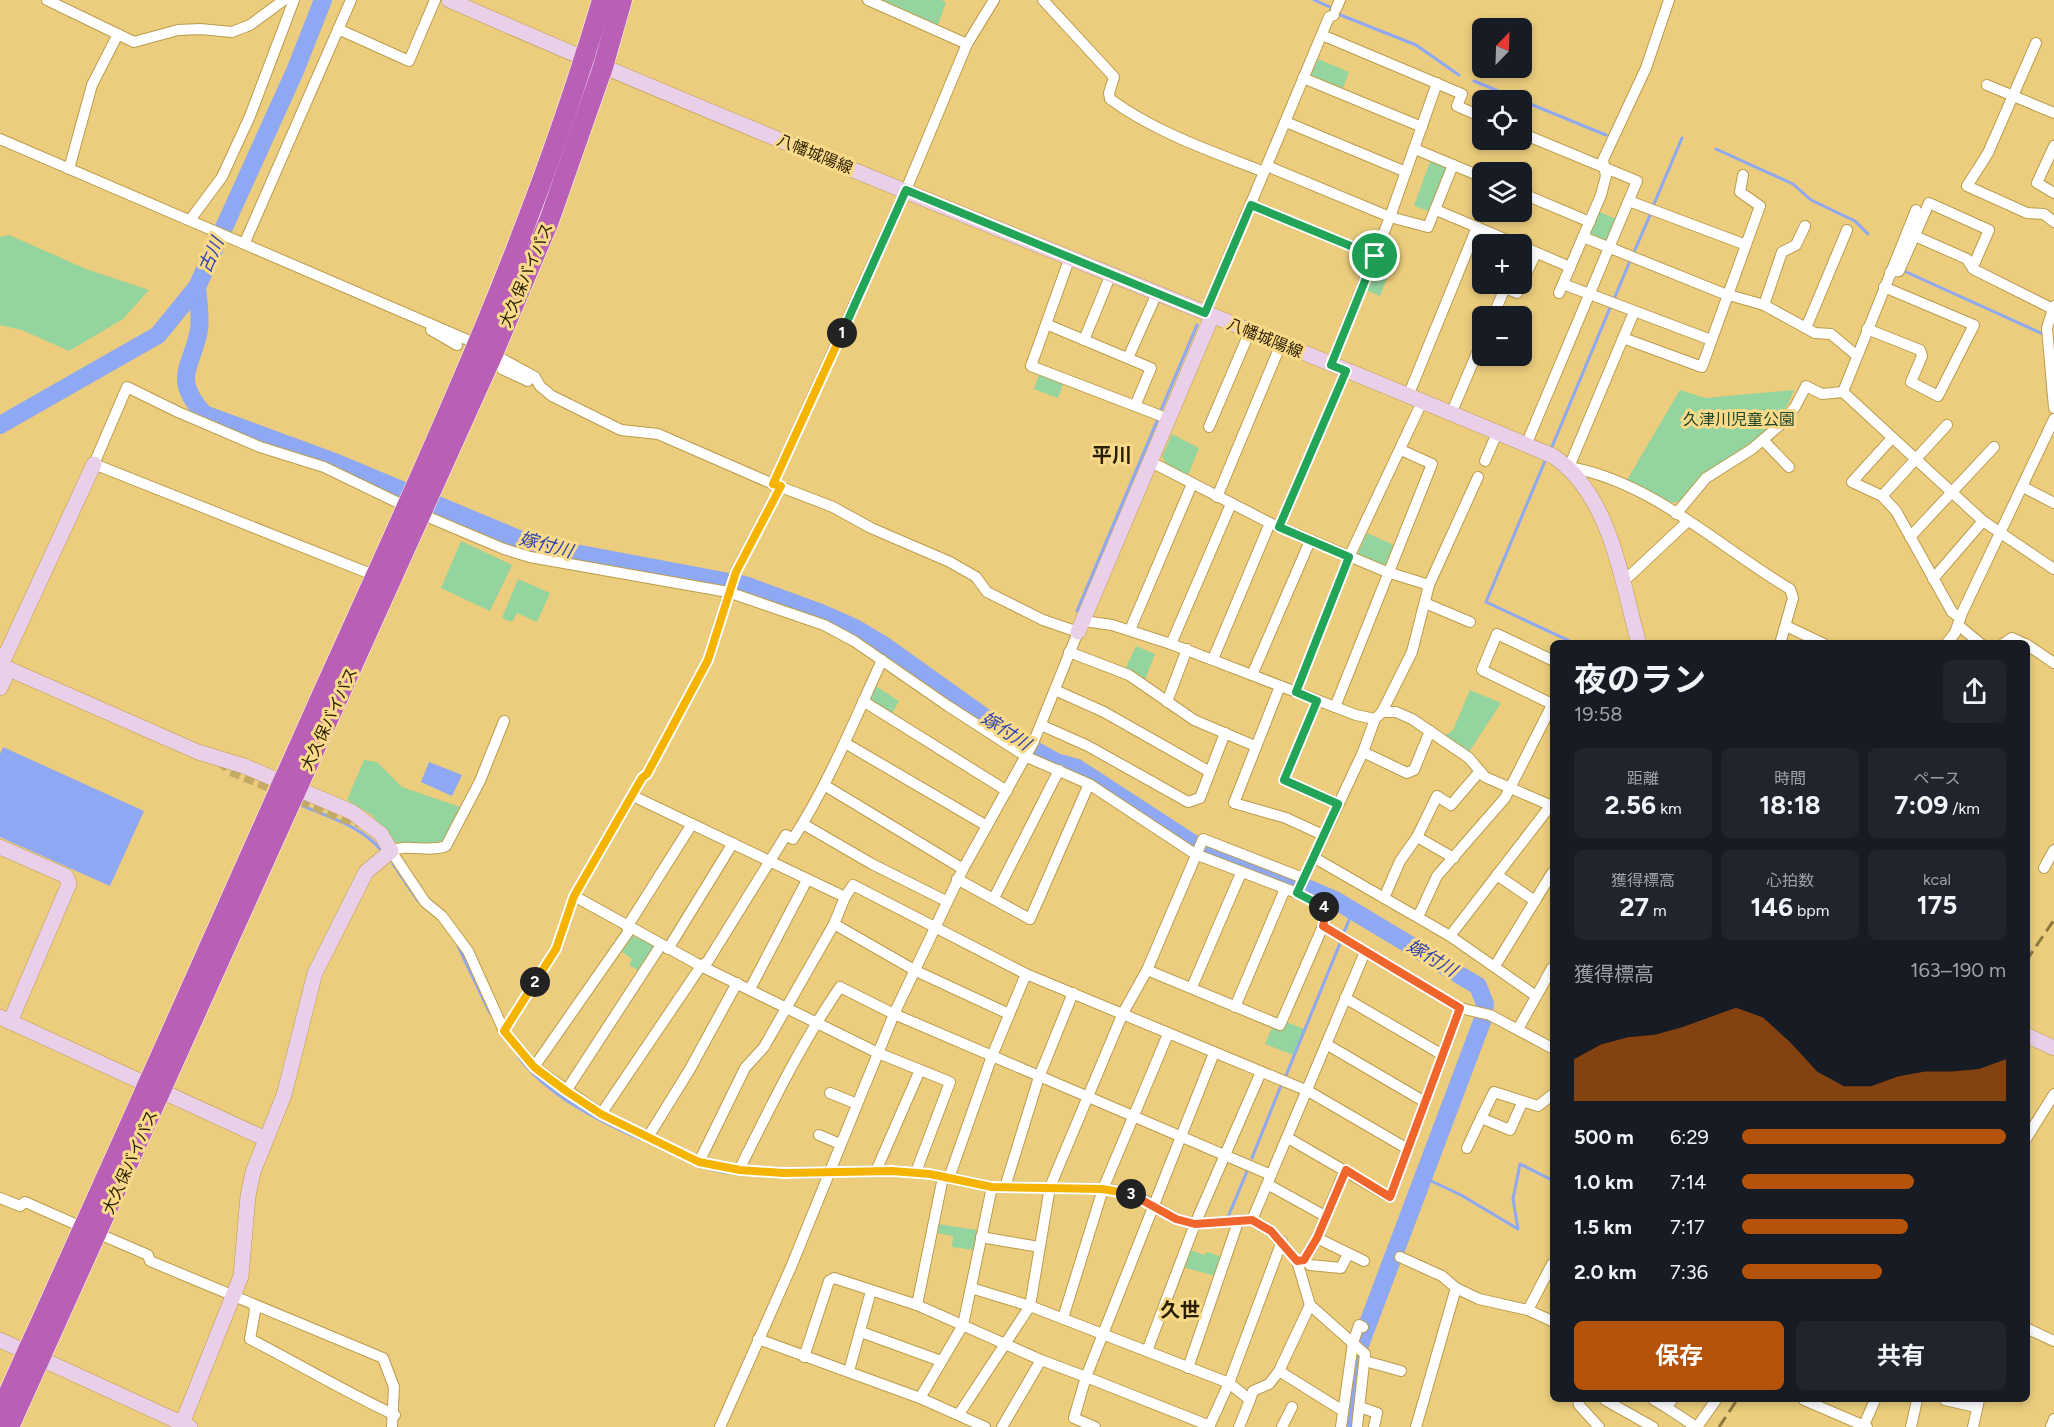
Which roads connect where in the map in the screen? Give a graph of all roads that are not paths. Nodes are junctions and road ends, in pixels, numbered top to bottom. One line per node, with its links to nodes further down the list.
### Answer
1 (47, 0): 15 (street)
2 (284, 0): 15 (street)
3 (294, 0): 48 (street)
4 (351, 0): 14 (street)
5 (435, 0): 14 (street)
6 (449, 0): 19 (street, 八幡城陽線)
7 (602, 0): 19 (highway, 大久保バイパス)
8 (622, 0): 20 (highway, 大久保バイパス)
9 (868, 0): 18 (street)
10 (994, 0): 18 (street)
11 (1043, 0): 34 (street)
12 (1669, 0): 36 (street)
13 (1337, 8): 16 (street)
14 (338, 29): 57 (street)
15 (118, 34): 35 (street)
16 (1322, 35): 21 (street); 22 (street)
17 (2036, 43): 24 (street)
18 (967, 44): 40 (street)
19 (584, 59): 20 (street, 八幡城陽線); 89 (highway, 大久保バイパス)
20 (603, 67): 40 (street, 八幡城陽線); 89 (highway, 大久保バイパス)
21 (1304, 78): 27 (street); 28 (street)
22 (1437, 83): 25 (street); 28 (street)
23 (1987, 85): 24 (street)
24 (2014, 95): 26 (street); 50 (street)
25 (1472, 113)
26 (2054, 113)
27 (1286, 122): 34 (street); 37 (street)
28 (1422, 127): 32 (street)
29 (0, 139): 35 (street)
30 (1532, 139): 36 (street)
31 (2054, 146): 41 (street)
32 (1415, 148): 33 (street); 37 (street)
33 (1453, 165): 38 (street); 45 (street)
34 (1264, 168): 44 (street); 47 (street)
35 (69, 169): 48 (street)
36 (1604, 169): 43 (street); 49 (street)
37 (1406, 172): 47 (street)
38 (1472, 173)
39 (1743, 175): 58 (street)
40 (906, 190): 63 (street, 八幡城陽線); 119 (street)
41 (2054, 193)
42 (1532, 198): 49 (street)
43 (1629, 201): 58 (street); 59 (street)
44 (1251, 205): 62 (street); 76 (street)
45 (1436, 210): 47 (street); 52 (street)
46 (1916, 210): 66 (street)
47 (1390, 217): 62 (street)
48 (193, 221): 57 (street)
49 (1590, 222): 56 (street)
50 (2054, 222)
51 (1805, 225): 72 (street)
52 (1478, 227): 54 (street); 97 (street)
53 (1847, 230): 79 (street)
54 (1494, 234)
55 (1915, 236): 64 (street); 64 (street); 66 (street)
56 (1583, 237): 59 (street); 65 (street)
57 (245, 242): 77 (street)
58 (1746, 245): 70 (street)
59 (1611, 249): 70 (street); 71 (street)
60 (1532, 251): 61 (street)
61 (1536, 253): 65 (street); 73 (street)
62 (1375, 256): 91 (street)
63 (1070, 257): 67 (street, 八幡城陽線); 78 (street)
64 (1970, 264): 74 (street)
65 (1570, 267): 71 (street)
66 (1890, 272): 68 (street)
67 (1110, 274): 69 (street, 八幡城陽線); 83 (street)
68 (1884, 287): 80 (street); 80 (street)
69 (1157, 293): 76 (street, 八幡城陽線); 90 (street)
70 (1729, 293): 72 (street); 84 (street)
71 (1590, 296): 75 (street); 108 (street)
72 (1764, 305): 79 (street)
73 (1497, 306)
74 (2053, 307): 86 (street)
75 (1634, 312): 82 (street); 84 (street)
76 (1209, 314): 81 (street, 八幡城陽線); 101 (street)
77 (419, 318): 87 (street); 89 (street)
78 (1046, 324): 83 (street); 98 (street)
79 (1806, 328): 88 (street)
80 (1867, 329): 88 (street)
81 (1250, 331): 85 (street, 八幡城陽線); 104 (street)
82 (1623, 338): 84 (street); 115 (street)
83 (1084, 340): 90 (street)
84 (1711, 340)
85 (1281, 344): 91 (street, 八幡城陽線); 123 (street)
86 (2051, 344): 95 (street)
87 (457, 345)
88 (1856, 355): 96 (street)
89 (491, 356): 94 (street); 94 (street); 124 (highway, 大久保バイパス)
90 (1128, 358): 98 (street)
91 (1331, 365): 93 (street, 八幡城陽線)
92 (1472, 365): 100 (street)
93 (1346, 371): 97 (street, 八幡城陽線); 130 (street)
94 (540, 386): 119 (street)
95 (2053, 390): 99 (street)
96 (1843, 392): 106 (street); 107 (street)
97 (1415, 399): 100 (street, 八幡城陽線); 110 (street)
98 (1135, 406): 101 (street)
99 (2054, 408)
100 (1451, 414): 105 (street, 八幡城陽線)
101 (1169, 419): 113 (street)
102 (2054, 419): 120 (street)
103 (1947, 425): 111 (street)
104 (1209, 427)
105 (1497, 433): 108 (street, 八幡城陽線); 112 (street)
106 (1892, 438): 111 (street); 122 (street)
107 (1763, 440): 116 (street); 127 (street)
108 (1526, 445): 115 (street, 八幡城陽線)
109 (1994, 447): 121 (street)
110 (1401, 450): 134 (street); 136 (street)
111 (1916, 459): 121 (street); 122 (street)
112 (1485, 461)
113 (1151, 462): 118 (street); 146 (street)
114 (94, 464): 124 (street); 137 (street); 161 (street)
115 (1569, 467): 127 (street); 139 (street, 八幡城陽線)
116 (1789, 467)
117 (1478, 477): 140 (street)
118 (1192, 484): 123 (street); 147 (street)
119 (777, 485): 141 (street); 146 (street)
120 (2023, 488): 125 (street); 131 (street)
121 (1951, 492): 128 (street); 132 (street)
122 (1882, 496): 132 (street)
123 (1217, 497): 126 (street)
124 (418, 502): 137 (highway, 大久保バイパス); 141 (street); 187 (highway, 大久保バイパス)
125 (2054, 503)
126 (1231, 504): 130 (street); 153 (street)
127 (1676, 514): 129 (street)
128 (1983, 521): 131 (street); 138 (street)
129 (1688, 522): 139 (street); 145 (street)
130 (1274, 525): 133 (street); 157 (street)
131 (2000, 533): 135 (street); 144 (street)
132 (1910, 537): 138 (street)
133 (1310, 540): 134 (street); 162 (street)
134 (1349, 557): 136 (street); 166 (street)
135 (2054, 569)
136 (1387, 572): 140 (street); 171 (street)
137 (376, 576): 187 (highway, 大久保バイパス)
138 (1933, 579): 144 (street)
139 (1622, 583): 148 (street, 八幡城陽線)
140 (1429, 585): 142 (street)
141 (728, 592): 159 (street); 190 (street)
142 (1425, 603): 143 (street); 173 (street)
143 (1470, 622)
144 (1959, 622): 151 (street); 152 (street)
145 (1786, 626): 149 (street); 150 (street)
146 (1081, 627): 147 (street); 156 (street)
147 (1130, 630): 153 (street)
148 (1638, 640)
149 (1781, 640)
150 (1816, 640)
151 (1949, 640)
152 (1977, 640)
153 (1171, 644): 155 (street)
154 (2030, 647): 160 (street)
155 (1187, 650): 157 (street); 169 (street)
156 (1069, 652): 165 (street); 169 (street)
157 (1213, 659): 162 (street)
158 (1550, 659): 170 (street)
159 (882, 660): 167 (street); 181 (street)
160 (2054, 663)
161 (3, 666): 164 (street); 187 (street)
162 (1252, 675): 163 (street)
163 (1280, 686): 166 (street); 179 (street)
164 (0, 688)
165 (1055, 690): 175 (street); 184 (street)
166 (1296, 692): 168 (street)
167 (863, 701): 178 (street); 189 (street)
168 (1317, 701): 171 (street); 191 (street)
169 (1167, 702): 177 (street)
170 (1550, 703)
171 (1335, 707): 173 (street)
172 (1550, 708): 188 (street)
173 (1378, 715): 176 (street); 180 (street)
174 (504, 721): 202 (street)
175 (1041, 725): 181 (street); 184 (street)
176 (1430, 731): 180 (street); 183 (street)
177 (1226, 733): 179 (street); 184 (street)
178 (845, 743): 186 (street); 196 (street)
179 (1256, 746): 197 (street)
180 (1363, 752): 191 (street)
181 (1028, 755): 182 (street); 189 (street)
182 (1059, 770): 185 (street); 218 (street)
183 (1480, 771): 188 (street); 198 (street)
184 (1210, 772)
185 (1089, 784): 203 (street); 218 (street)
186 (824, 785): 195 (street); 209 (street)
187 (289, 786): 202 (street); 265 (highway, 大久保バイパス)
188 (1509, 789): 192 (street); 205 (street)
189 (1007, 791): 196 (street)
190 (633, 796): 194 (street); 216 (street)
191 (1338, 804): 197 (street)
192 (1550, 805)
193 (1550, 809): 210 (street)
194 (692, 824): 199 (street); 225 (street)
195 (802, 824): 206 (street); 220 (street)
196 (987, 826): 209 (street)
197 (1323, 835): 204 (street)
198 (1417, 837): 205 (street); 219 (street)
199 (733, 843): 206 (street); 228 (street)
200 (0, 847): 248 (street)
201 (2054, 850): 207 (street)
202 (391, 851): 251 (street); 283 (street)
203 (1196, 854): 208 (street); 212 (street); 232 (street)
204 (1313, 856): 212 (street); 219 (street)
205 (1454, 858): 222 (street)
206 (769, 862): 213 (street); 230 (street)
207 (2044, 868)
208 (1241, 873): 214 (street); 237 (street)
209 (960, 874): 218 (street); 220 (street)
210 (1497, 875): 221 (street); 227 (street)
211 (1550, 876): 221 (street)
212 (1303, 878): 215 (street)
213 (807, 880): 217 (street); 238 (street)
214 (1285, 889): 215 (street); 243 (street)
215 (1297, 893): 224 (street)
216 (574, 896): 225 (street); 251 (street)
217 (845, 897): 223 (street); 226 (street)
218 (994, 898)
219 (1384, 898): 222 (street)
220 (946, 901): 226 (street)
221 (1534, 901): 231 (street)
222 (1418, 917): 227 (street)
223 (834, 924): 233 (street); 242 (street)
224 (1323, 926): 229 (street); 243 (street)
225 (629, 928): 228 (street); 261 (street)
226 (936, 928): 233 (street); 235 (street)
227 (1450, 936): 231 (street)
228 (665, 947): 230 (street); 266 (street)
229 (1365, 952): 241 (street); 244 (street)
230 (701, 966): 236 (street); 275 (street)
231 (1495, 966): 240 (street)
232 (1147, 970): 237 (street); 245 (street)
233 (916, 971): 246 (street); 247 (street)
234 (1550, 972): 240 (street)
235 (1026, 974): 239 (street); 247 (street)
236 (737, 983): 238 (street); 281 (street)
237 (1192, 987): 243 (street)
238 (750, 989): 242 (street)
239 (1073, 993): 245 (street); 264 (street)
240 (1536, 996): 250 (street)
241 (1345, 998): 254 (street); 259 (street)
242 (786, 1006): 249 (street); 288 (street)
243 (1235, 1006)
244 (1460, 1008): 250 (street); 259 (street)
245 (1123, 1013): 252 (street); 270 (street)
246 (894, 1014): 249 (street); 257 (street); 260 (street)
247 (1009, 1014): 260 (street)
248 (5, 1019): 265 (street)
249 (817, 1021): 257 (street); 289 (street)
250 (1518, 1029): 255 (street)
251 (504, 1031): 261 (street)
252 (1168, 1034): 258 (street); 276 (street)
253 (2030, 1037): 256 (street)
254 (1326, 1044): 267 (street); 272 (street)
255 (1550, 1047)
256 (2054, 1048)
257 (878, 1053): 262 (street); 274 (street)
258 (1214, 1053): 263 (street); 279 (street)
259 (1441, 1054): 272 (street)
260 (992, 1056): 264 (street); 294 (street)
261 (534, 1067): 266 (street)
262 (920, 1070): 292 (street); 293 (street)
263 (1261, 1072): 267 (street); 287 (street)
264 (1039, 1077): 270 (street); 297 (street)
265 (155, 1087): 283 (street); 306 (highway, 大久保バイパス)
266 (566, 1091): 275 (street)
267 (1308, 1091): 282 (street); 285 (street)
268 (830, 1093): 274 (street)
269 (2054, 1094): 278 (street)
270 (1088, 1095): 276 (street); 298 (street)
271 (1550, 1097): 273 (street)
272 (1425, 1102): 285 (street)
273 (1522, 1102): 277 (street); 277 (street)
274 (857, 1104): 284 (street)
275 (601, 1114): 281 (street)
276 (1136, 1115): 279 (street); 299 (street)
277 (1481, 1118): 286 (street)
278 (2030, 1133)
279 (1181, 1134): 287 (street); 301 (street)
280 (819, 1135): 284 (street)
281 (648, 1137): 288 (street)
282 (1288, 1138): 291 (street); 295 (street)
283 (266, 1139): 319 (street)
284 (840, 1144): 290 (street)
285 (1406, 1148): 291 (street)
286 (1467, 1148)
287 (1226, 1154): 295 (street); 305 (street)
288 (699, 1162): 289 (street)
289 (740, 1170): 290 (street)
290 (830, 1170): 292 (street); 332 (street)
291 (1346, 1170): 302 (street)
292 (876, 1171): 293 (street)
293 (916, 1173): 294 (street)
294 (946, 1177): 296 (street); 321 (street)
295 (1270, 1180): 302 (street); 303 (street)
296 (992, 1187): 297 (street); 307 (street)
297 (1005, 1187): 298 (street)
298 (1050, 1187): 299 (street); 310 (street)
299 (1102, 1189): 301 (street); 325 (street)
300 (0, 1198): 306 (street)
301 (1152, 1205): 305 (street); 331 (street)
302 (1324, 1216): 308 (street)
303 (1252, 1220): 304 (street); 309 (street)
304 (1238, 1222): 305 (street); 343 (street)
305 (1195, 1224): 337 (street)
306 (88, 1232): 319 (street); 338 (highway, 大久保バイパス)
307 (981, 1237): 310 (street); 316 (street)
308 (1317, 1238): 311 (street); 313 (street)
309 (1282, 1241): 313 (street); 348 (street)
310 (1039, 1247): 323 (street)
311 (1348, 1254): 313 (street); 314 (street)
312 (1400, 1257): 317 (street)
313 (1300, 1260): 322 (street)
314 (1364, 1260)
315 (1550, 1268): 324 (street)
316 (971, 1288): 323 (street); 327 (street)
317 (1456, 1288): 324 (street); 381 (street)
318 (871, 1291): 321 (street); 330 (street); 339 (street)
319 (235, 1297): 320 (street); 367 (street)
320 (254, 1305): 364 (street); 364 (street)
321 (917, 1305): 327 (street)
322 (1310, 1305): 335 (street); 345 (street)
323 (1030, 1306): 325 (street); 336 (street)
324 (1528, 1310): 326 (street)
325 (1063, 1318): 331 (street)
326 (1550, 1320)
327 (963, 1325): 336 (street); 342 (street)
328 (1363, 1327): 335 (street)
329 (2030, 1330): 334 (street)
330 (861, 1332): 342 (street); 344 (street)
331 (1102, 1335): 337 (street); 347 (street)
332 (758, 1339): 339 (street); 372 (street)
333 (0, 1340): 338 (street)
334 (2054, 1341)
335 (1353, 1343): 340 (street); 361 (street)
336 (1006, 1344): 341 (street); 363 (street)
337 (1147, 1351): 343 (street)
338 (33, 1356): 362 (highway, 大久保バイパス); 367 (street); 370 (highway, 大久保バイパス)
339 (804, 1358): 344 (street)
340 (1365, 1358): 346 (street); 360 (street)
341 (1041, 1360): 347 (street); 374 (street)
342 (941, 1361): 349 (street)
343 (1188, 1368): 348 (street)
344 (849, 1371): 349 (street)
345 (1279, 1371): 350 (street); 361 (street)
346 (1401, 1371)
347 (1086, 1377): 366 (street); 368 (street)
348 (1229, 1383): 350 (street); 368 (street)
349 (920, 1398): 363 (street)
350 (1250, 1400): 376 (street)
351 (1578, 1402): 382 (street)
352 (1609, 1402): 383 (street)
353 (1715, 1402): 384 (street)
354 (1809, 1402): 369 (street)
355 (1874, 1402): 369 (street)
356 (1917, 1402): 385 (street)
357 (1669, 1403): 384 (street)
358 (1978, 1403): 386 (street)
359 (1292, 1407): 377 (street)
360 (1360, 1407): 379 (street); 380 (street)
361 (1343, 1411): 378 (street)
362 (0, 1412)
363 (959, 1414): 373 (street)
364 (395, 1415): 371 (street)
365 (2054, 1419): 387 (street)
366 (1072, 1423): 375 (street)
367 (184, 1426)
368 (1210, 1426)
369 (1865, 1426)
370 (9, 1427)
371 (392, 1427)
372 (720, 1427)
373 (985, 1427)
374 (1002, 1427)
375 (1095, 1427)
376 (1239, 1427)
377 (1282, 1427)
378 (1341, 1427)
379 (1357, 1427)
380 (1374, 1427)
381 (1416, 1427)
382 (1599, 1427)
383 (1653, 1427)
384 (1697, 1427)
385 (1911, 1427)
386 (1973, 1427)
387 (2051, 1427)

